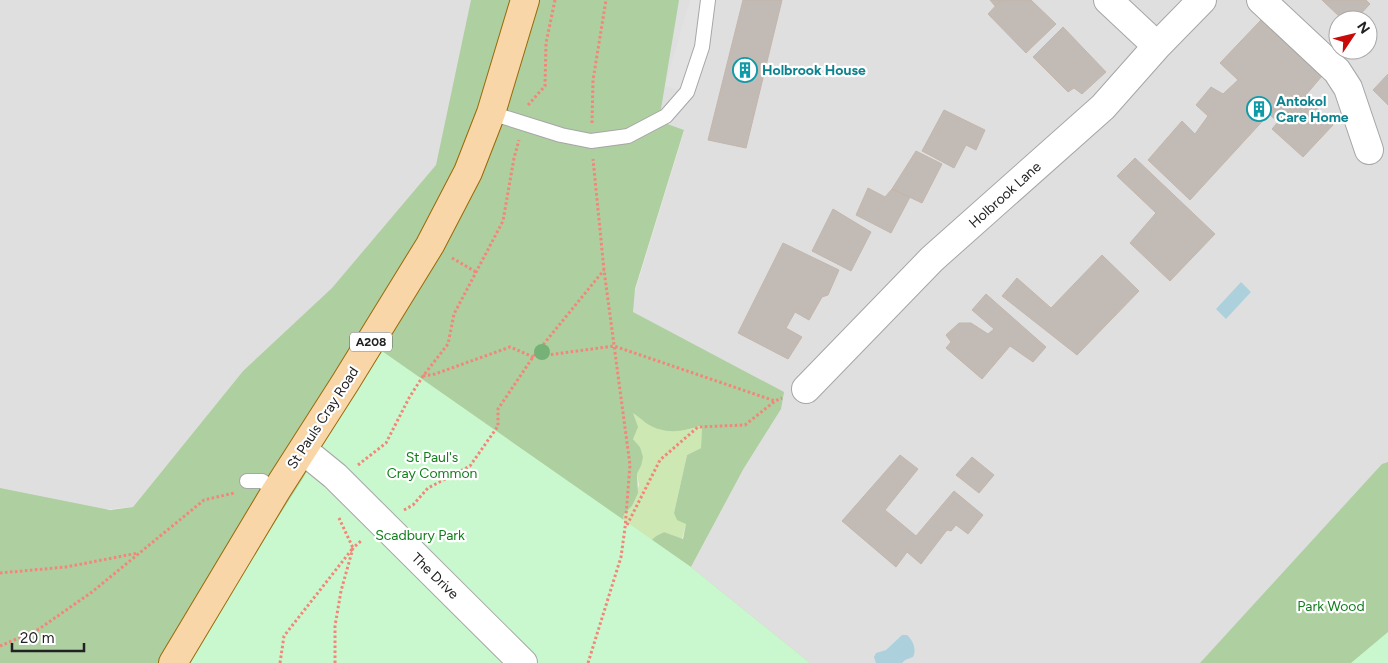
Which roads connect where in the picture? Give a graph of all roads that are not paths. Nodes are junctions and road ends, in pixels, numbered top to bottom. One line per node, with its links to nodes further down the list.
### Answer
1 (525, 0): 7 (main road, St Pauls Cray Road / A208)
2 (708, 0): 7 (lane)
3 (1108, 0): 6 (street)
4 (1202, 0): 6 (street, Holbrook Lane)
5 (1261, 0): 8 (street)
6 (1157, 46): 9 (street, Holbrook Lane)
7 (491, 113): 10 (main road, St Pauls Cray Road / A208)
8 (1369, 150)
9 (806, 389)
10 (303, 450): 12 (main road, St Pauls Cray Road / A208); 14 (street, The Drive)
11 (247, 481): 12 (lane)
12 (270, 487): 13 (main road, St Pauls Cray Road / A208)
13 (173, 663)
14 (523, 663)

